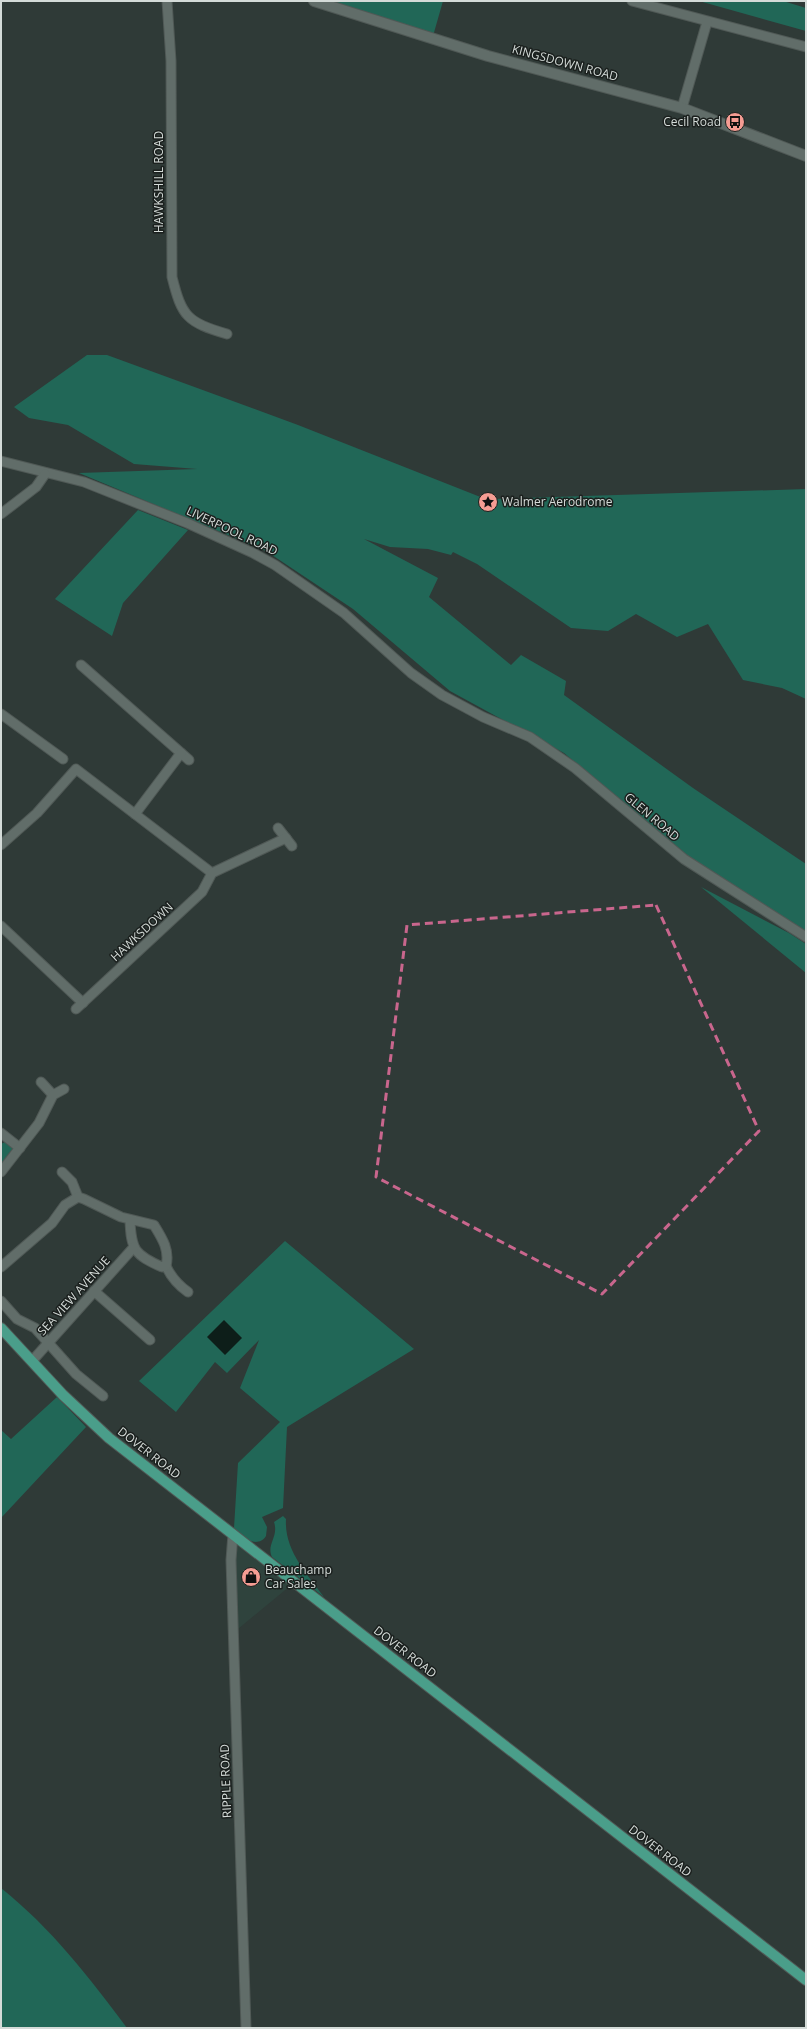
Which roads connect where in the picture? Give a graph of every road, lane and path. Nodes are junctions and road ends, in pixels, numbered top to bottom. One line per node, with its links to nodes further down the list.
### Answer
1 (166, 1): 8 (street, HAWKSHILL ROAD)
2 (314, 1): 6 (street, KINGSDOWN ROAD)
3 (632, 1): 4 (street)
4 (707, 22): 5 (street); 6 (street)
5 (806, 47)
6 (682, 108): 7 (street, KINGSDOWN ROAD)
7 (806, 156)
8 (227, 334)
9 (1, 461): 10 (street, LIVERPOOL ROAD)
10 (45, 474): 11 (street); 14 (street, LIVERPOOL ROAD)
11 (1, 514)
12 (81, 665): 15 (street)
13 (1, 714): 16 (street)
14 (483, 718): 25 (street, GLEN ROAD)
15 (181, 753): 17 (street); 18 (street)
16 (63, 760)
17 (189, 760)
18 (136, 814): 21 (street); 23 (street)
19 (278, 828): 20 (street)
20 (286, 838): 22 (street); 23 (street)
21 (1, 844)
22 (292, 846)
23 (212, 873): 24 (street, HAWKSDOWN)
24 (1, 926)
25 (806, 937)
26 (41, 1082): 28 (street)
27 (64, 1089): 28 (street)
28 (53, 1095): 30 (street)
29 (1, 1133): 30 (street)
30 (20, 1148): 31 (street)
31 (1, 1172)
32 (62, 1172): 33 (street)
33 (78, 1198): 34 (street); 37 (street)
34 (130, 1220): 35 (street); 36 (street)
35 (134, 1247): 36 (street); 38 (street, SEA VIEW AVENUE)
36 (166, 1266): 39 (street)
37 (1, 1267)
38 (94, 1291): 42 (street); 43 (street, SEA VIEW AVENUE)
39 (188, 1292)
40 (1, 1301): 43 (street)
41 (1, 1328): 44 (main road, DOVER ROAD)
42 (150, 1340)
43 (47, 1344): 44 (street, SEA VIEW AVENUE); 45 (street)
44 (32, 1361): 46 (main road, DOVER ROAD)
45 (103, 1396)
46 (233, 1534): 47 (main road, DOVER ROAD); 48 (street, RIPPLE ROAD)
47 (806, 1980)
48 (246, 2028)

